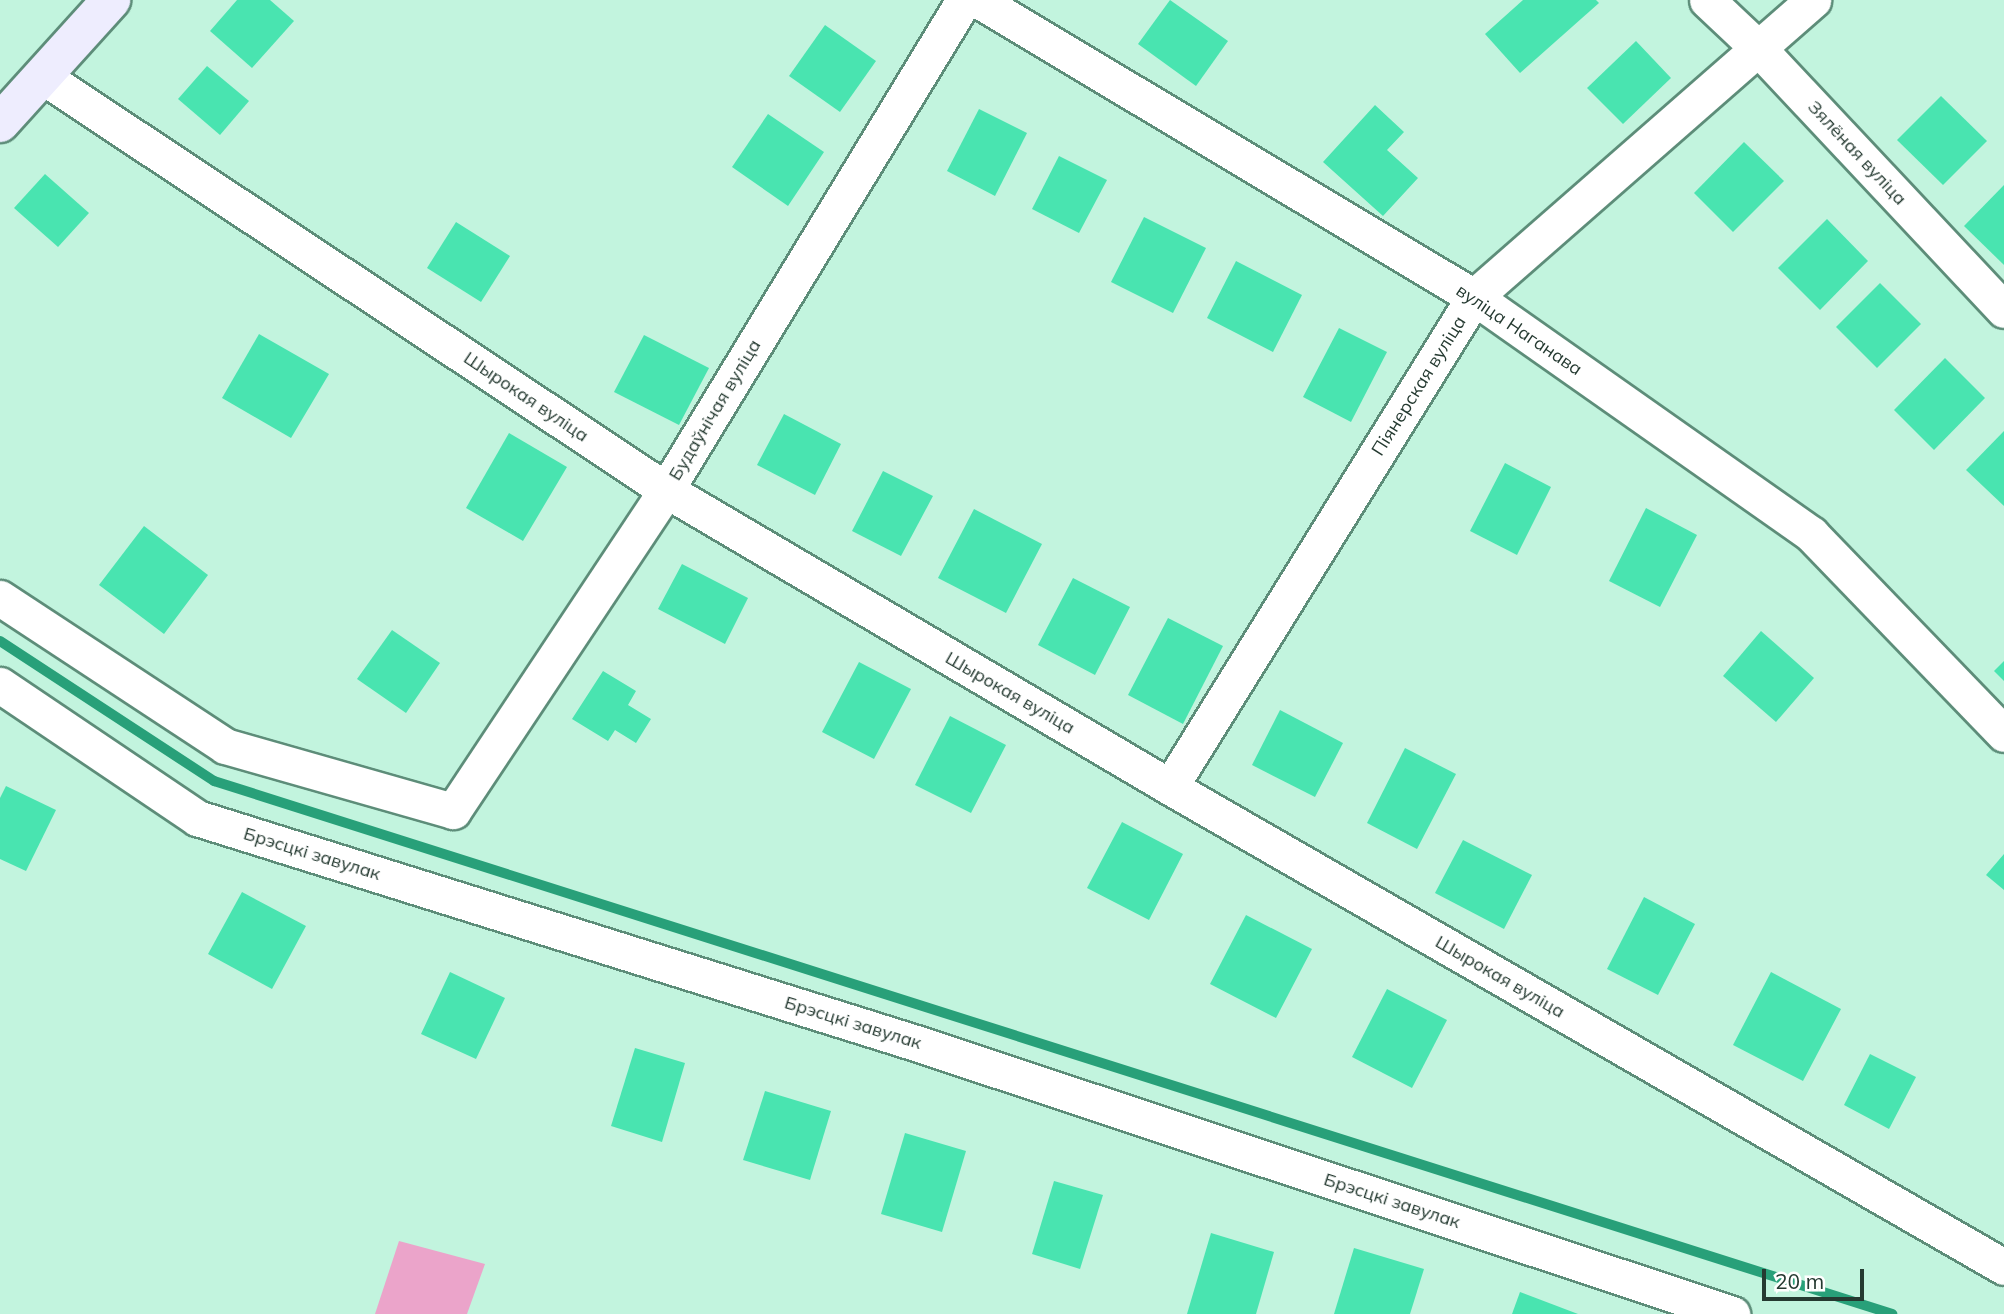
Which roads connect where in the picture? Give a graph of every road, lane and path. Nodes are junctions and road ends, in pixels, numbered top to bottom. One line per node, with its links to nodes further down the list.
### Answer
1 (111, 0): 7 (street)
2 (964, 0): 11 (street, Будаўнічая вуліца)
3 (978, 0): 9 (street, вуліца Наганава)
4 (1707, 0): 6 (street, Зялёная вуліца)
5 (1813, 0): 6 (street, Піянерская вуліца)
6 (1759, 49): 9 (street, Піянерская вуліца); 10 (street, Зялёная вуліца)
7 (42, 76): 8 (street); 11 (street, Шырокая вуліца)
8 (0, 123)
9 (1475, 298): 14 (street, вуліца Наганава); 15 (street, Піянерская вуліца)
10 (2004, 310)
11 (666, 490): 12 (street, Будаўнічая вуліца); 15 (street, Шырокая вуліца)
12 (0, 598)
13 (0, 685): 17 (street, Брэсцкі завулак)
14 (2004, 734)
15 (1170, 787): 16 (street, Шырокая вуліца)
16 (2004, 1267)
17 (1732, 1314)

